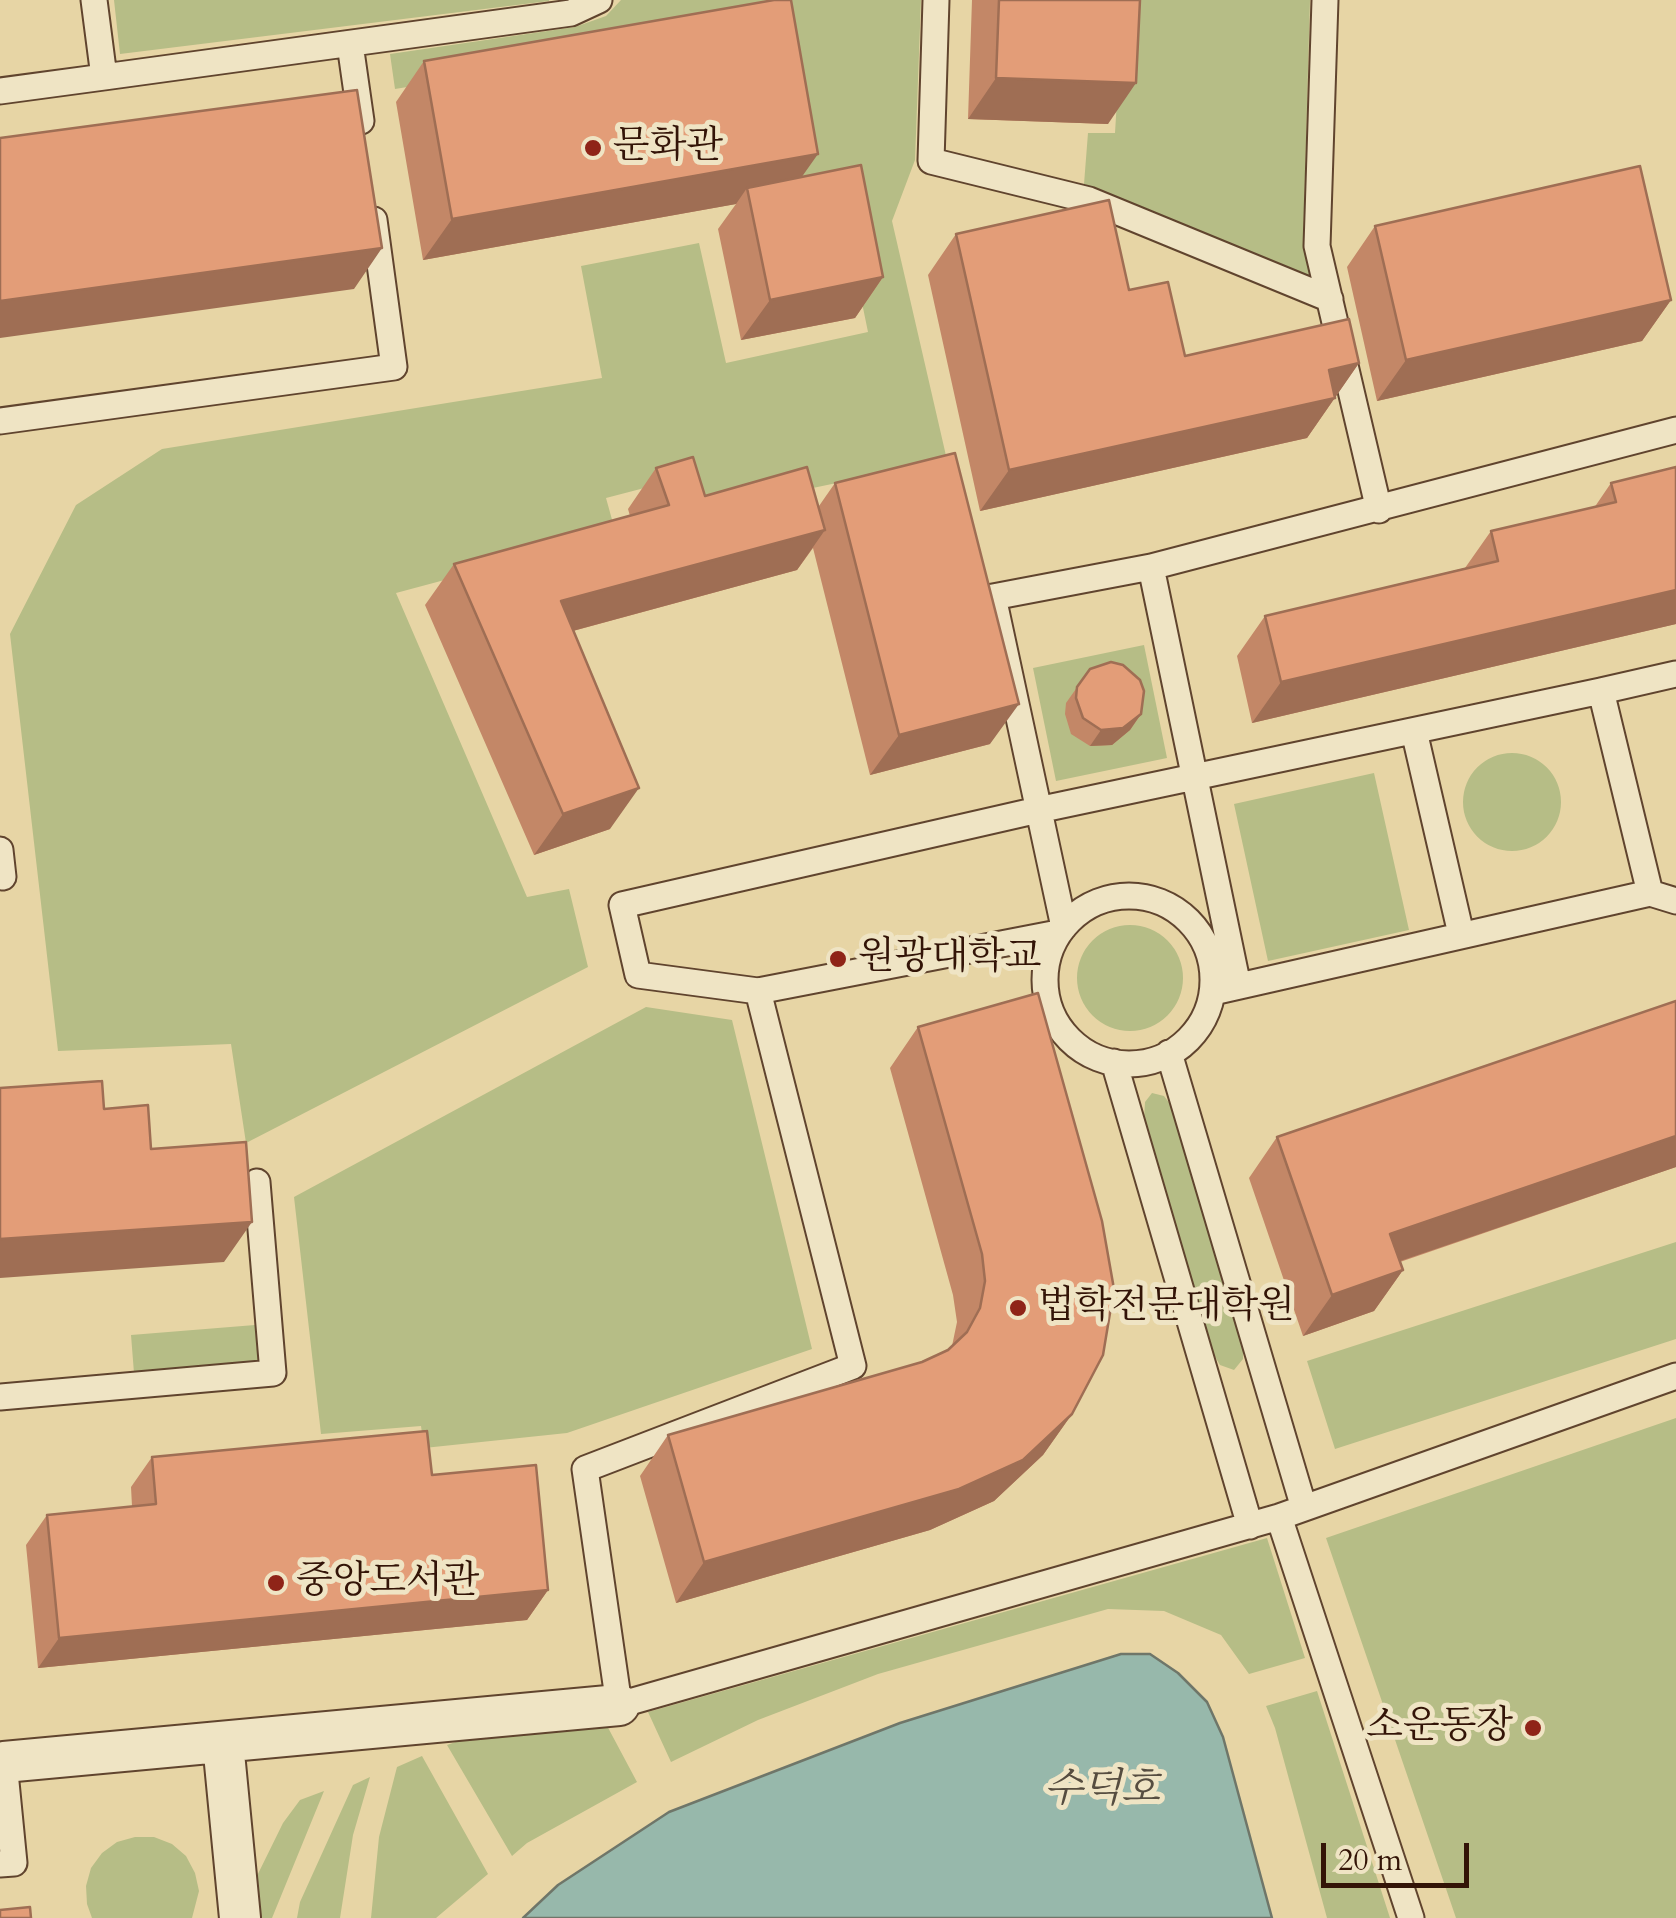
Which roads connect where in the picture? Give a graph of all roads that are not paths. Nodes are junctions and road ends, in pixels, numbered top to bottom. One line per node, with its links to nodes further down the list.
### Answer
1 (94, 0): 7 (lane)
2 (599, 0): 5 (lane)
3 (936, 0): 11 (lane)
4 (1325, 0): 11 (lane)
5 (570, 6): 6 (lane)
6 (350, 44): 7 (lane); 9 (lane)
7 (104, 77): 8 (lane)
8 (0, 90)
9 (363, 138)
10 (370, 196): 12 (lane)
11 (1330, 299): 14 (lane)
12 (0, 421)
13 (1676, 430): 14 (lane)
14 (1378, 510): 15 (lane)
15 (1151, 567): 19 (lane); 20 (lane)
16 (1676, 674): 17 (lane)
17 (1601, 690): 18 (lane); 23 (lane)
18 (1414, 731): 19 (lane); 26 (lane)
19 (1194, 778): 20 (lane); 27 (lane)
20 (1038, 810): 25 (lane); 28 (lane)
21 (0, 850): 22 (lane)
22 (3, 877)
23 (1650, 893): 24 (lane); 26 (lane)
24 (1676, 901)
25 (1061, 930): 27 (lane); 28 (lane); 30 (lane)
26 (1461, 934): 27 (lane)
27 (1225, 989): 29 (lane)
28 (758, 991): 37 (lane)
29 (1169, 1053): 30 (lane); 34 (lane)
30 (1114, 1062): 36 (lane)
31 (256, 1182): 33 (lane)
32 (1676, 1376): 34 (lane)
33 (0, 1397)
34 (1304, 1508): 35 (lane)
35 (1279, 1517): 36 (lane); 42 (lane)
36 (1250, 1526): 37 (lane)
37 (619, 1705): 38 (street)
38 (222, 1743): 39 (street); 41 (street)
39 (4, 1762): 40 (lane)
40 (0, 1864)
41 (240, 1918)
42 (1411, 1918)

